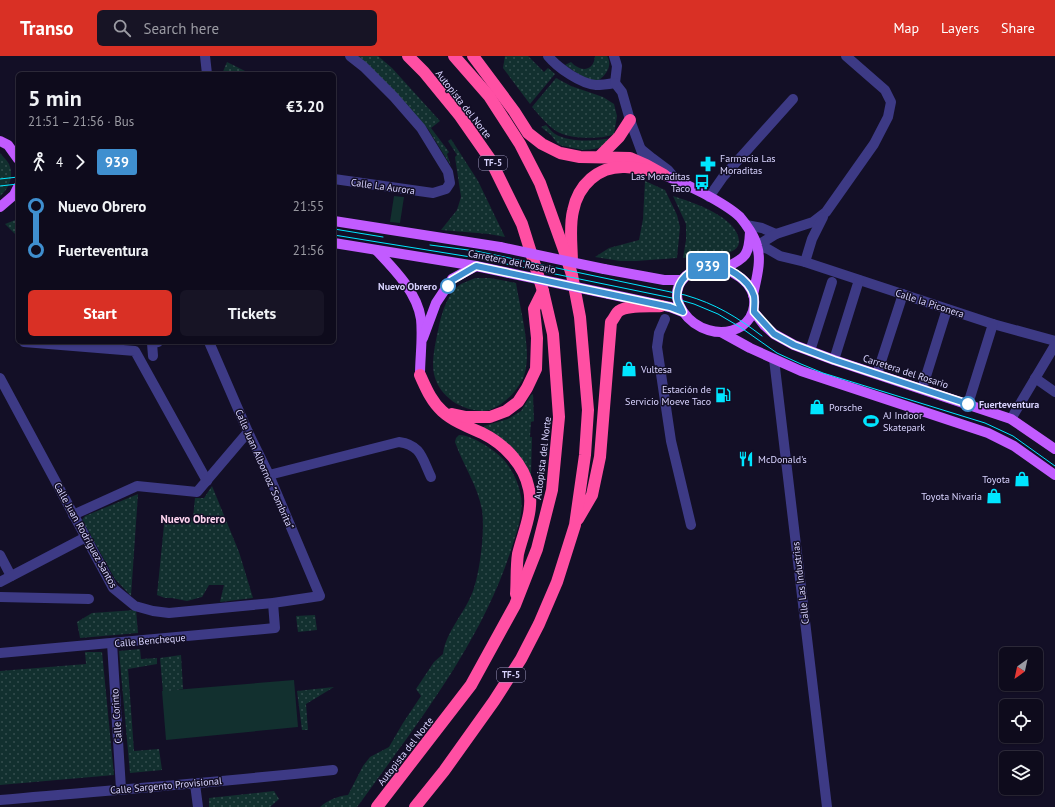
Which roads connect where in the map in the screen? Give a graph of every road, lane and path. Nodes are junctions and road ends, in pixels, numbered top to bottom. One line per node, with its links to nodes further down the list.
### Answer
1 (205, 56): 9 (street)
2 (350, 56): 19 (street, Calle La Aurora)
3 (408, 56): 39 (highway, Autopista del Norte / TF-5)
4 (454, 56): 35 (highway, TF-5)
5 (473, 56): 16 (highway)
6 (548, 56): 10 (street)
7 (614, 56): 10 (street)
8 (846, 56): 24 (street)
9 (206, 72)
10 (616, 83): 12 (street)
11 (793, 99): 22 (street)
12 (630, 120): 14 (street); 16 (highway)
13 (0, 141): 15 (main road)
14 (640, 148): 17 (street); 20 (street)
15 (16, 156)
16 (599, 157): 17 (highway)
17 (647, 168): 18 (highway); 35 (highway)
18 (664, 175): 20 (main road)
19 (336, 179)
20 (677, 181): 22 (main road)
21 (16, 194): 23 (main road)
22 (709, 197): 26 (main road)
23 (0, 207)
24 (826, 212): 27 (street); 32 (street)
25 (336, 221): 36 (main road, Carretera del Rosario, bridge)
26 (748, 228): 27 (street); 29 (main road); 31 (main road)
27 (776, 234): 29 (street)
28 (336, 243): 30 (main road, Carretera del Rosario)
29 (758, 249): 31 (street, Calle la Piconera); 32 (street, Calle la Piconera); 41 (main road)
30 (376, 250): 33 (main road, Carretera del Rosario); 53 (main road)
31 (747, 253): 34 (main road)
32 (805, 262): 37 (street, Calle la Piconera)
33 (476, 266): 42 (main road, Carretera del Rosario, bridge); 53 (main road)
34 (725, 268): 36 (main road); 41 (main road)
35 (572, 275): 76 (highway, TF-5)
36 (682, 280): 44 (main road)
37 (859, 280): 40 (street, Calle la Piconera); 58 (street)
38 (832, 282): 55 (street)
39 (543, 291): 66 (highway); 85 (highway, Autopista del Norte / TF-5)
40 (903, 294): 43 (street, Calle la Piconera); 59 (street)
41 (753, 295): 45 (main road)
42 (661, 306): 44 (main road, Carretera del Rosario); 76 (highway)
43 (947, 309): 47 (street, Calle la Piconera); 63 (street)
44 (683, 312): 48 (main road)
45 (754, 312): 48 (main road); 55 (main road, Carretera del Rosario)
46 (665, 319): 75 (street)
47 (993, 324): 49 (street, Calle la Piconera); 65 (street)
48 (721, 332): 57 (main road)
49 (1055, 341)
50 (50, 344): 73 (street)
51 (152, 344): 56 (street)
52 (210, 344): 68 (street, Calle Juan Albornoz "Sombrita")
53 (421, 344): 60 (main road)
54 (1055, 345): 62 (street)
55 (810, 351): 58 (main road, Carretera del Rosario)
56 (153, 356)
57 (774, 359): 71 (main road); 95 (street, Calle Las Industrias)
58 (834, 360): 59 (main road, Carretera del Rosario)
59 (877, 374): 63 (main road, Carretera del Rosario)
60 (420, 375): 66 (highway)
61 (0, 378): 74 (street, Calle Juan Rodríguez Santos)
62 (1035, 378): 64 (street); 67 (street)
63 (922, 389): 65 (main road, Carretera del Rosario)
64 (1055, 392)
65 (968, 404): 67 (main road, Carretera del Rosario)
66 (443, 412): 85 (highway)
67 (1010, 419): 69 (main road, Carretera del Rosario)
68 (248, 432): 70 (street, Calle Juan Albornoz "Sombrita"); 73 (street)
69 (1055, 450)
70 (269, 475): 72 (street); 81 (street, Calle Juan Albornoz "Sombrita")
71 (1055, 475)
72 (431, 477)
73 (207, 481): 74 (street)
74 (74, 515): 77 (street, Calle Juan Rodríguez Santos)
75 (691, 524)
76 (575, 525): 94 (highway, TF-5)
77 (86, 537): 79 (street); 84 (street, Calle Juan Rodríguez Santos)
78 (0, 555): 79 (street)
79 (11, 576): 80 (street)
80 (0, 582)
81 (320, 596): 84 (street, Calle Juan Rodríguez Santos)
82 (0, 597): 83 (street)
83 (89, 599)
84 (273, 603): 86 (street, Calle Bencheque)
85 (515, 605): 93 (highway, Autopista del Norte / TF-5)
86 (112, 643): 87 (street, Calle Bencheque); 90 (street, Calle Corinto)
87 (0, 653)
88 (332, 770): 89 (street, Calle Sargento Provisional)
89 (195, 784): 90 (street, Calle Sargento Provisional); 92 (street)
90 (121, 789): 91 (street, Calle Sargento Provisional)
91 (0, 800)
92 (198, 807)
93 (377, 807)
94 (415, 807)
95 (827, 807)

